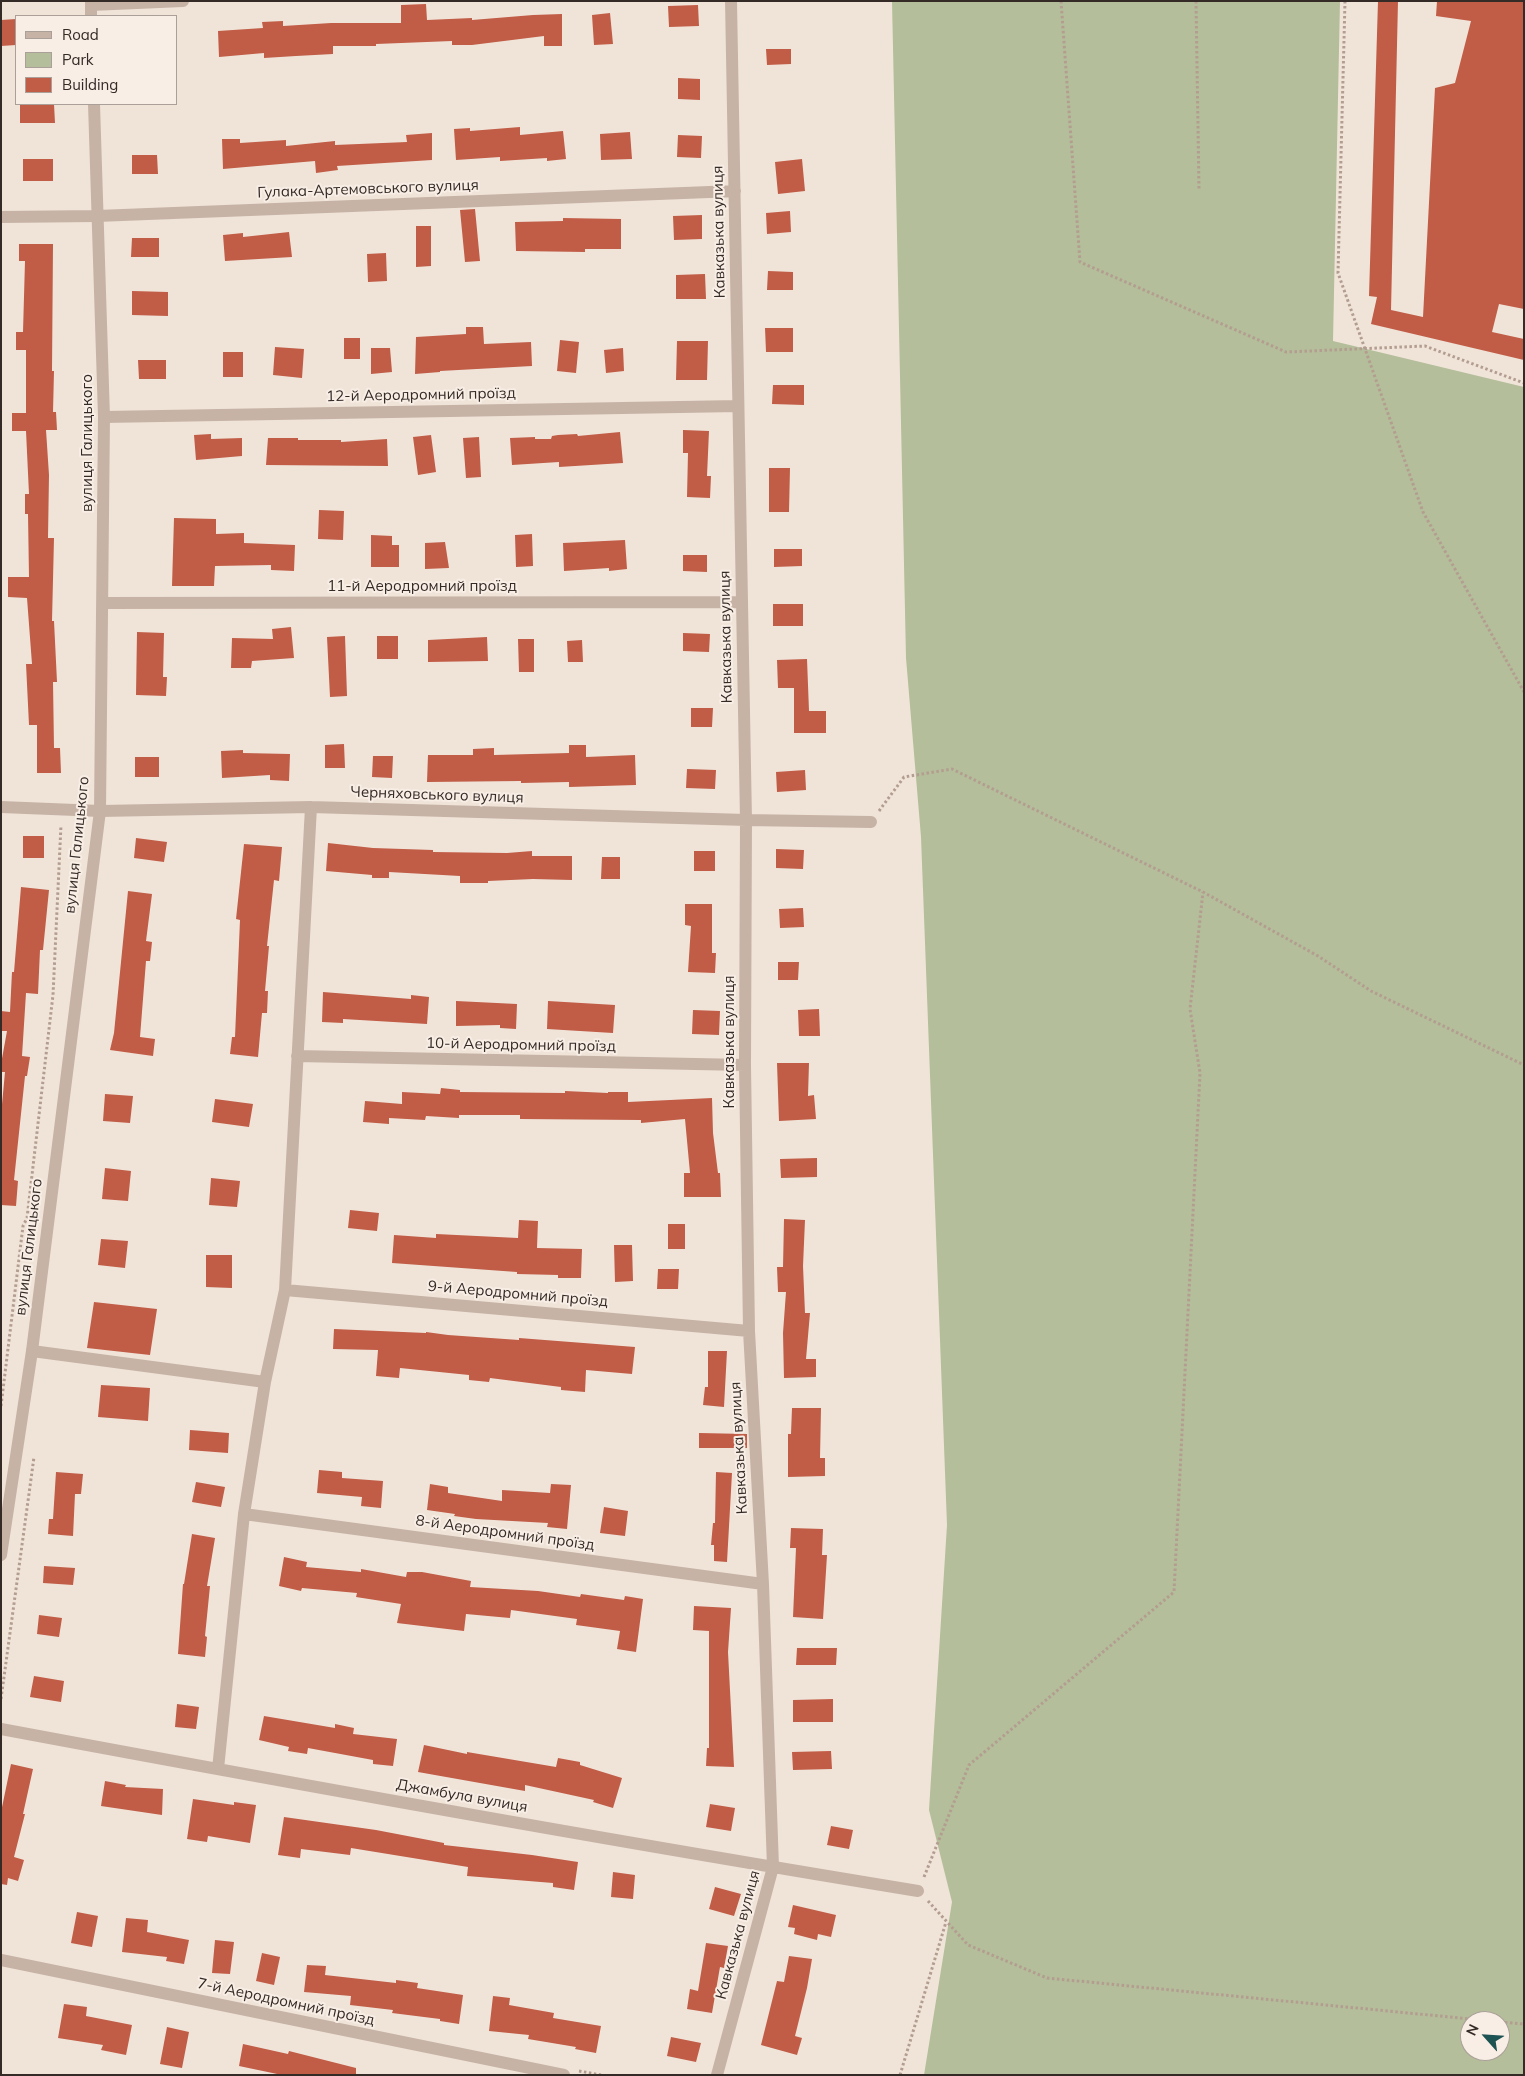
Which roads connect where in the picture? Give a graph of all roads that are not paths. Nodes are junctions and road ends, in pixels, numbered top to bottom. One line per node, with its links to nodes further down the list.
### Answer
1 (183, 1): 3 (street)
2 (730, 1): 5 (street, Кавказька вулиця)
3 (91, 7)
4 (94, 105): 6 (street, вулиця Галицького)
5 (735, 191): 6 (street, Гулака-Артемовського вулиця); 8 (street, Кавказька вулиця)
6 (97, 216): 7 (street, Гулака-Артемовського вулиця); 9 (street, вулиця Галицького)
7 (1, 217)
8 (738, 406): 9 (street, 12-й Аеродромний проїзд); 10 (street, Кавказька вулиця)
9 (104, 417): 11 (street, вулиця Галицького)
10 (742, 602): 11 (street, 11-й Аеродромний проїзд); 15 (street, Кавказька вулиця)
11 (103, 603): 14 (street, вулиця Галицького)
12 (1, 807): 14 (street, Черняховського вулиця)
13 (311, 807): 14 (street, Черняховського вулиця); 15 (street, Черняховського вулиця); 17 (street)
14 (100, 811): 21 (street, вулиця Галицького)
15 (746, 820): 16 (street, Черняховського вулиця); 18 (street, Кавказька вулиця)
16 (871, 822)
17 (297, 1056): 18 (street, 10-й Аеродромний проїзд); 19 (street)
18 (745, 1065): 20 (street, Кавказька вулиця)
19 (285, 1290): 20 (street, 9-й Аеродромний проїзд); 22 (street)
20 (749, 1331): 25 (street, Кавказька вулиця)
21 (32, 1351): 22 (street); 24 (street, вулиця Галицького)
22 (265, 1382): 23 (street)
23 (244, 1514): 25 (street, 8-й Аеродромний проїзд); 27 (street)
24 (1, 1554)
25 (763, 1584): 28 (street, Кавказька вулиця)
26 (1, 1728): 27 (street, Джамбула вулиця)
27 (218, 1769): 28 (street, Джамбула вулиця)
28 (773, 1867): 29 (street, Джамбула вулиця); 32 (street, Кавказька вулиця)
29 (918, 1891)
30 (1, 1960): 31 (street, 7-й Аеродромний проїзд)
31 (564, 2075)
32 (717, 2075)

